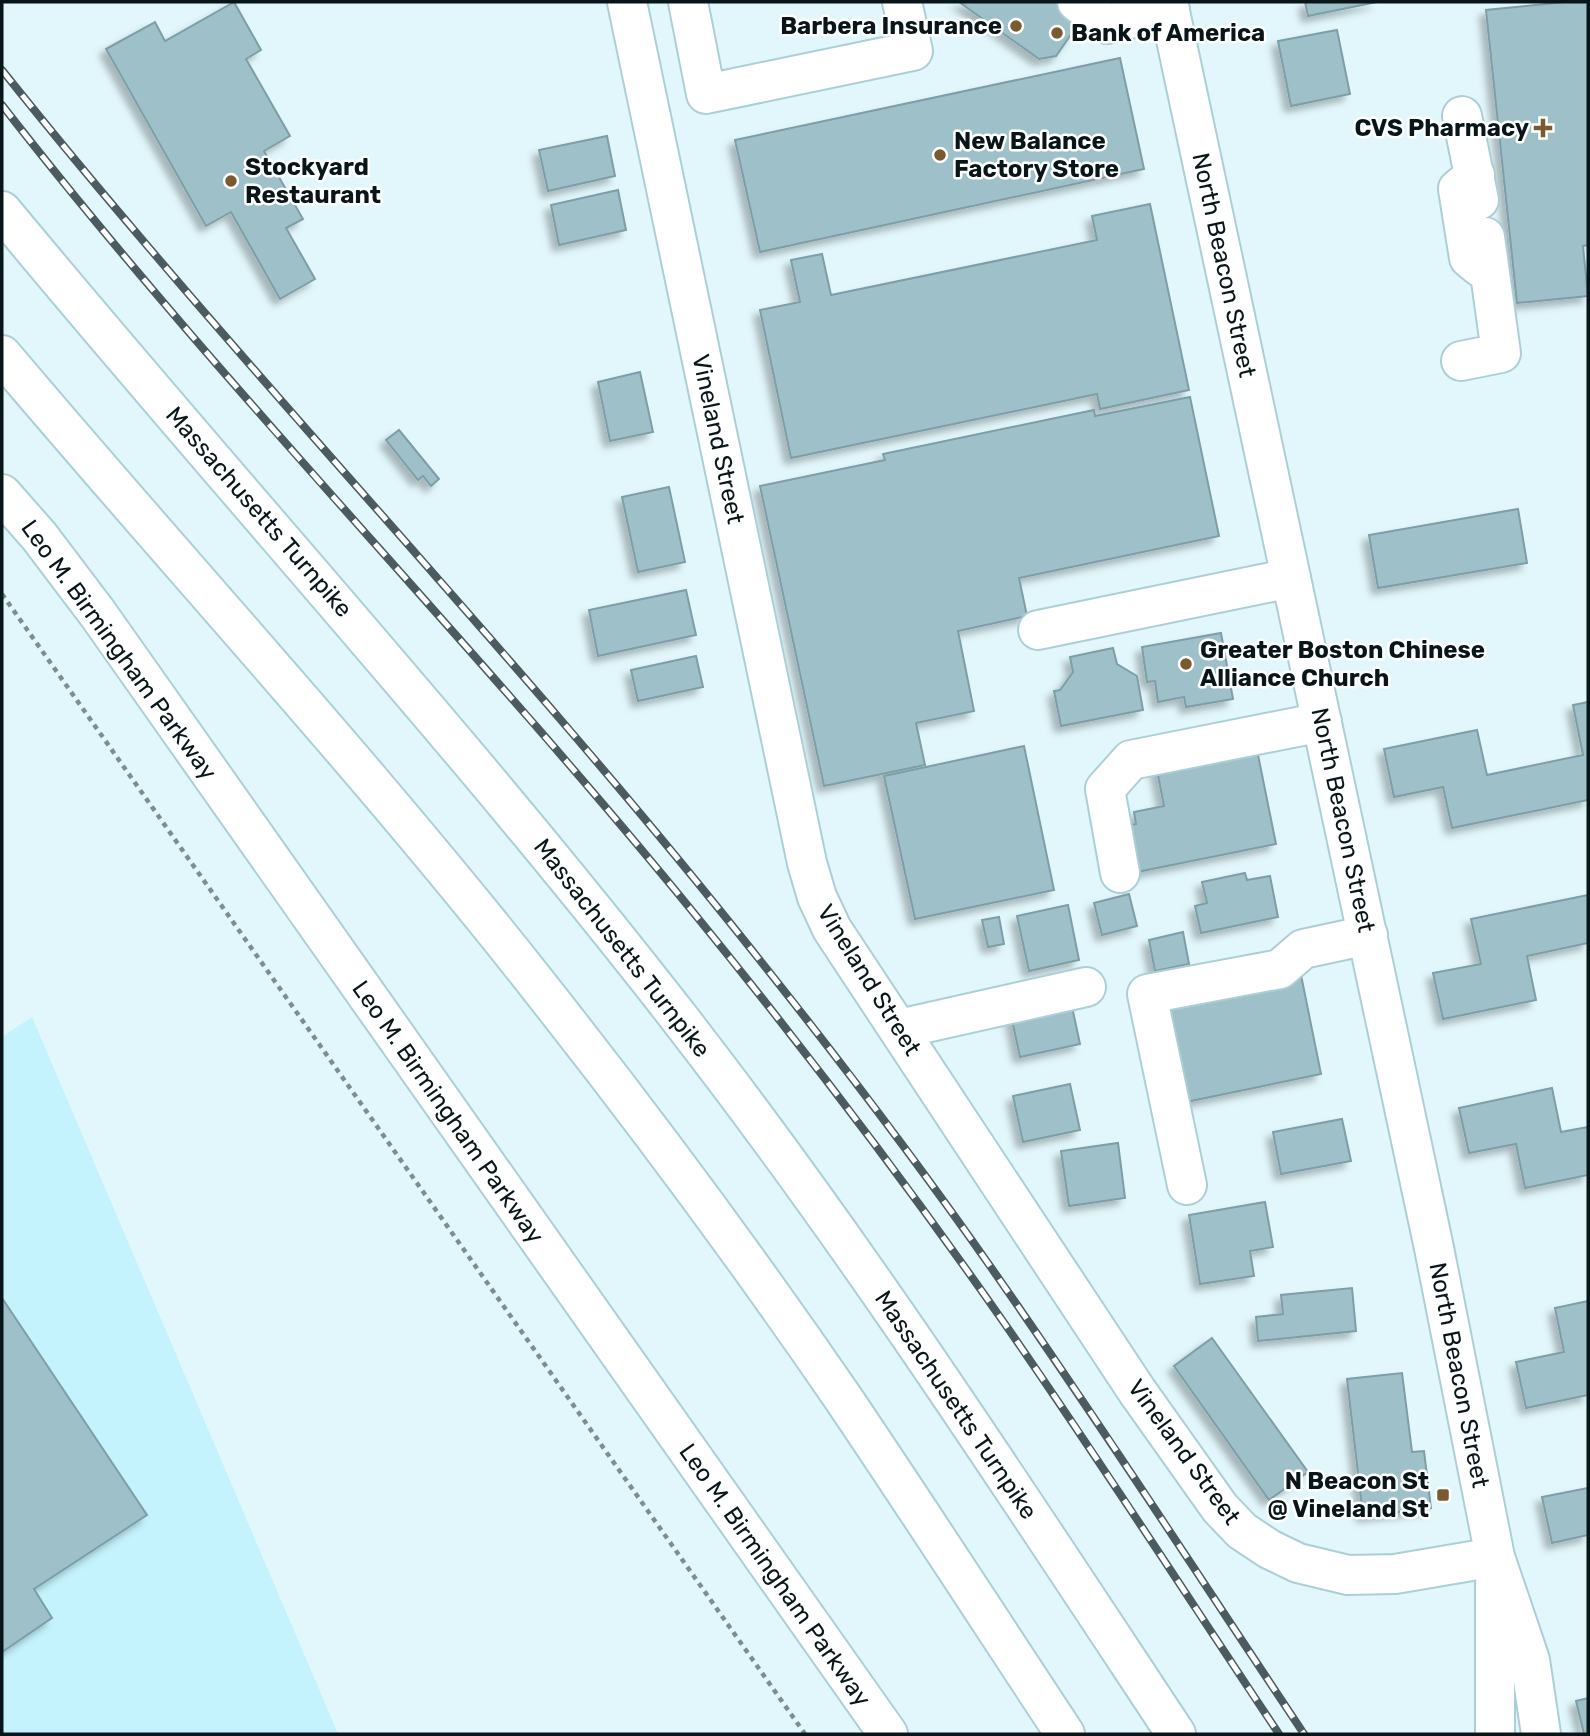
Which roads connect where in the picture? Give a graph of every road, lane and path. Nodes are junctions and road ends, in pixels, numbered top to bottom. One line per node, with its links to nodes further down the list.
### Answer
1 (627, 2): 20 (main road, Vineland Street)
2 (688, 2): 3 (main road)
3 (902, 2)
4 (1077, 2): 5 (main road)
5 (1169, 6): 13 (main road, North Beacon Street)
6 (1462, 116): 7 (main road)
7 (1480, 208): 9 (main road); 9 (main road)
8 (2, 211): 26 (main road, Massachusetts Turnpike)
9 (1490, 275): 11 (main road)
10 (2, 355): 25 (main road)
11 (1461, 361)
12 (2, 494): 24 (main road, Leo M. Birmingham Parkway)
13 (1291, 578): 15 (main road); 16 (main road, North Beacon Street)
14 (2, 594): 23 (path)
15 (1038, 630)
16 (1322, 722): 17 (main road); 18 (main road, North Beacon Street)
17 (1120, 873)
18 (1368, 935): 21 (main road); 22 (main road, North Beacon Street)
19 (1086, 986): 20 (main road)
20 (899, 1029): 22 (main road, Vineland Street)
21 (1187, 1185)
22 (1495, 1557): 27 (main road, North Beacon Street); 28 (main road, North Beacon Street)
23 (805, 1734)
24 (888, 1734)
25 (1065, 1734)
26 (1176, 1734)
27 (1495, 1734)
28 (1541, 1734)

